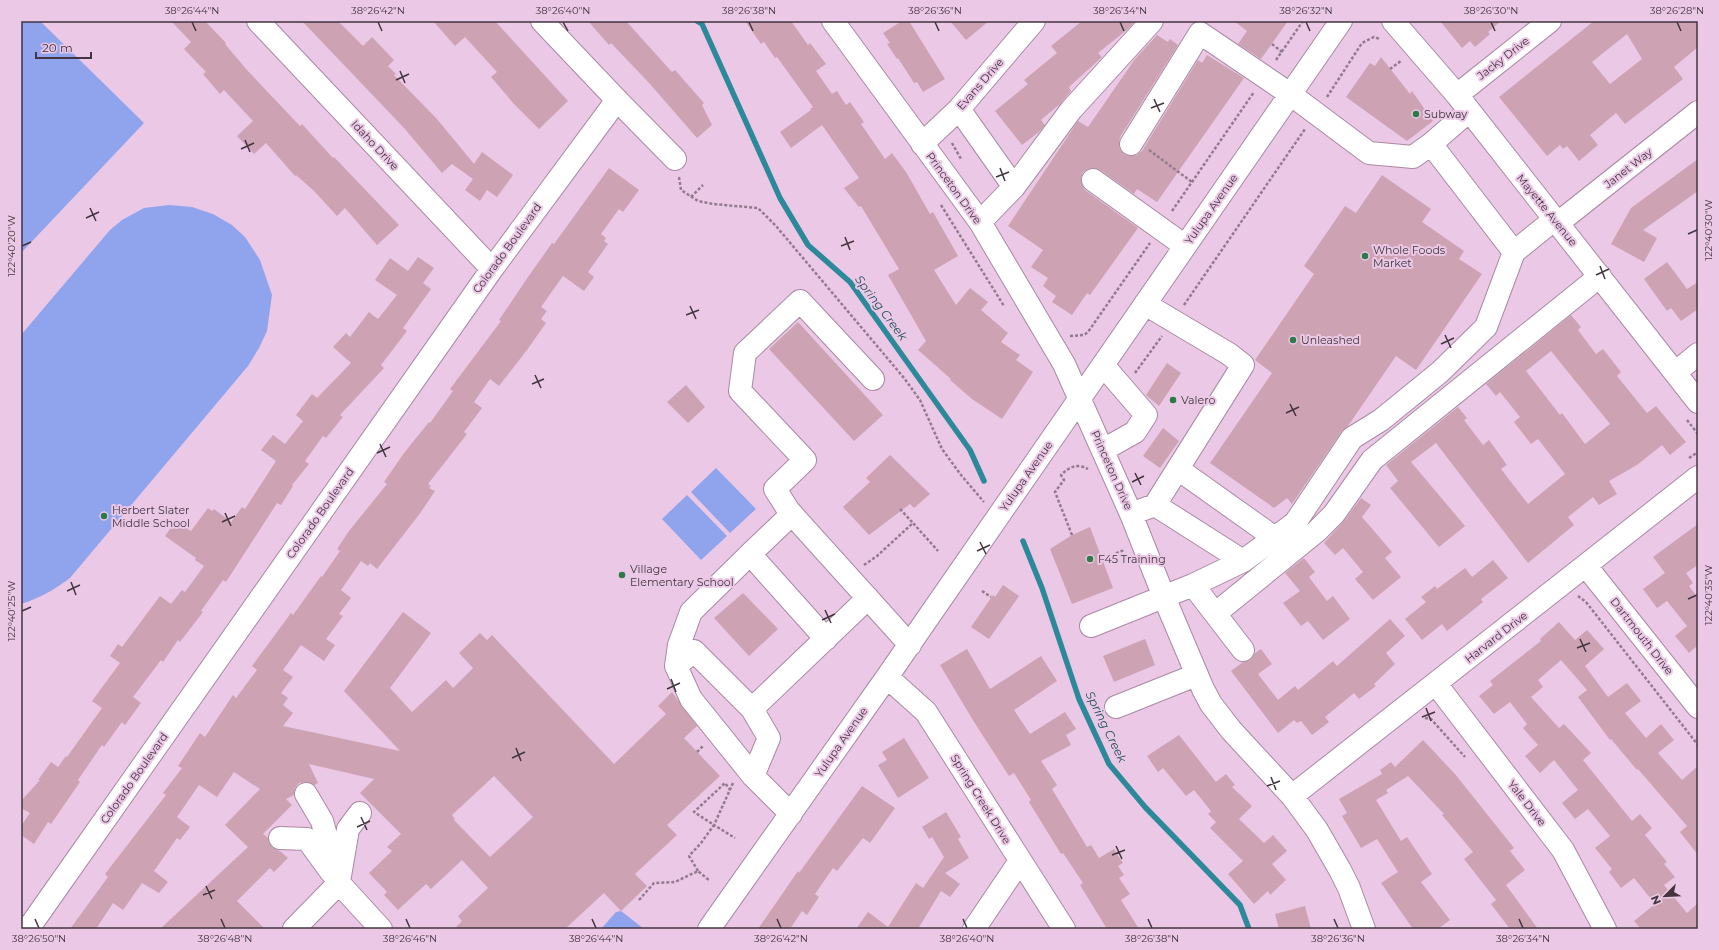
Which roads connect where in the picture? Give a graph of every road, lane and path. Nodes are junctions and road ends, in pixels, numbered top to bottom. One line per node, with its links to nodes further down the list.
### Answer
1 (258, 21): 38 (street, Idaho Drive)
2 (542, 21): 17 (street)
3 (833, 21): 23 (street, Princeton Drive)
4 (1034, 21): 19 (street, Evans Drive)
5 (1152, 21): 30 (street)
6 (1303, 21): 12 (path)
7 (1340, 21): 16 (street, Yulupa Avenue)
8 (1393, 21): 18 (street, Mayette Avenue)
9 (1550, 21): 18 (street, Jacky Drive)
10 (1194, 27): 15 (street, Jacky Drive); 22 (street)
11 (1272, 44): 12 (path)
12 (1282, 52): 15 (path)
13 (1402, 60): 14 (path)
14 (1390, 69)
15 (1264, 77): 16 (street, Jacky Drive); 28 (path)
16 (1290, 94): 24 (street, Jacky Drive); 36 (street, Yulupa Avenue)
17 (617, 100): 25 (street); 38 (street, Colorado Boulevard)
18 (1463, 103): 24 (street, Jacky Drive); 33 (street, Mayette Avenue)
19 (959, 110): 23 (street, Evans Drive); 30 (street)
20 (1698, 112): 33 (street, Janet Way)
21 (950, 139): 26 (path)
22 (1133, 142): 28 (path)
23 (922, 144): 34 (street, Princeton Drive)
24 (1431, 144): 37 (street)
25 (675, 159)
26 (964, 165)
27 (1093, 180): 35 (street)
28 (1192, 182): 35 (path)
29 (703, 185): 31 (path)
30 (1014, 187): 34 (street)
31 (691, 197)
32 (940, 203): 41 (path)
33 (1557, 221): 37 (street, Janet Way); 39 (street, Mayette Avenue)
34 (980, 222): 47 (street, Princeton Drive)
35 (1160, 228): 36 (street); 42 (path)
36 (1185, 246): 40 (street, Yulupa Avenue)
37 (1514, 252): 60 (street)
38 (492, 269): 105 (street, Colorado Boulevard)
39 (1600, 276): 45 (street, Mayette Avenue); 76 (street)
40 (1145, 304): 44 (street, Yulupa Avenue); 51 (street)
41 (1005, 307)
42 (1068, 335)
43 (1698, 354): 45 (street)
44 (1103, 365): 47 (street, Yulupa Avenue); 49 (street)
45 (1676, 372): 48 (street, Mayette Avenue)
46 (873, 379): 56 (street)
47 (1080, 398): 49 (street, Princeton Drive); 79 (street, Yulupa Avenue)
48 (1698, 402)
49 (1103, 450): 57 (street, Princeton Drive)
50 (1698, 452): 53 (path)
51 (1178, 469): 54 (street); 60 (street)
52 (1091, 470): 59 (path)
53 (1691, 470): 69 (street, Harvard Drive)
54 (1155, 505): 57 (street); 67 (street)
55 (900, 509): 58 (path)
56 (792, 514): 64 (street); 74 (street)
57 (1131, 514): 73 (street, Princeton Drive)
58 (913, 524): 63 (path); 68 (path)
59 (1072, 534)
60 (1275, 538): 67 (street)
61 (1121, 543): 62 (path)
62 (1124, 550): 65 (path); 66 (path)
63 (938, 551)
64 (750, 554): 78 (street); 81 (street)
65 (1126, 557)
66 (1102, 559)
67 (1243, 561): 70 (street)
68 (868, 562)
69 (1586, 566): 84 (street, Harvard Drive); 85 (street, Dartmouth Drive)
70 (1193, 585): 73 (street); 76 (street)
71 (982, 591): 75 (path)
72 (1573, 596): 89 (path)
73 (1164, 597): 77 (street); 82 (street, Princeton Drive)
74 (868, 598): 78 (street); 79 (street)
75 (991, 598)
76 (1216, 613): 80 (street)
77 (1091, 626)
78 (826, 638): 87 (street)
79 (910, 644): 83 (street, Yulupa Avenue)
80 (1243, 650)
81 (676, 666): 87 (street); 91 (street)
82 (1196, 674): 86 (street); 94 (street, Princeton Drive)
83 (887, 677): 96 (street, Yulupa Avenue); 100 (street, Spring Creek Drive)
84 (1436, 684): 94 (street, Harvard Drive); 112 (street, Yale Drive)
85 (1698, 707)
86 (1116, 708)
87 (752, 710): 91 (street)
88 (1422, 717): 90 (path)
89 (1698, 745)
90 (1469, 762)
91 (743, 779): 92 (path); 96 (street)
92 (730, 790): 97 (path); 97 (path)
93 (306, 794): 103 (street)
94 (1292, 796): 111 (street, Princeton Drive)
95 (360, 813): 103 (street)
96 (791, 814): 108 (street, Yulupa Avenue)
97 (714, 825): 99 (path); 101 (path)
98 (280, 838): 103 (street)
99 (735, 838)
100 (1020, 862): 109 (street); 110 (street, Spring Creek Drive)
101 (698, 871): 102 (path); 104 (path)
102 (710, 881)
103 (339, 883): 106 (street); 107 (street)
104 (639, 900)
105 (28, 929)
106 (294, 929)
107 (382, 929)
108 (709, 929)
109 (974, 929)
110 (1064, 929)
111 (1364, 929)
112 (1605, 929)

